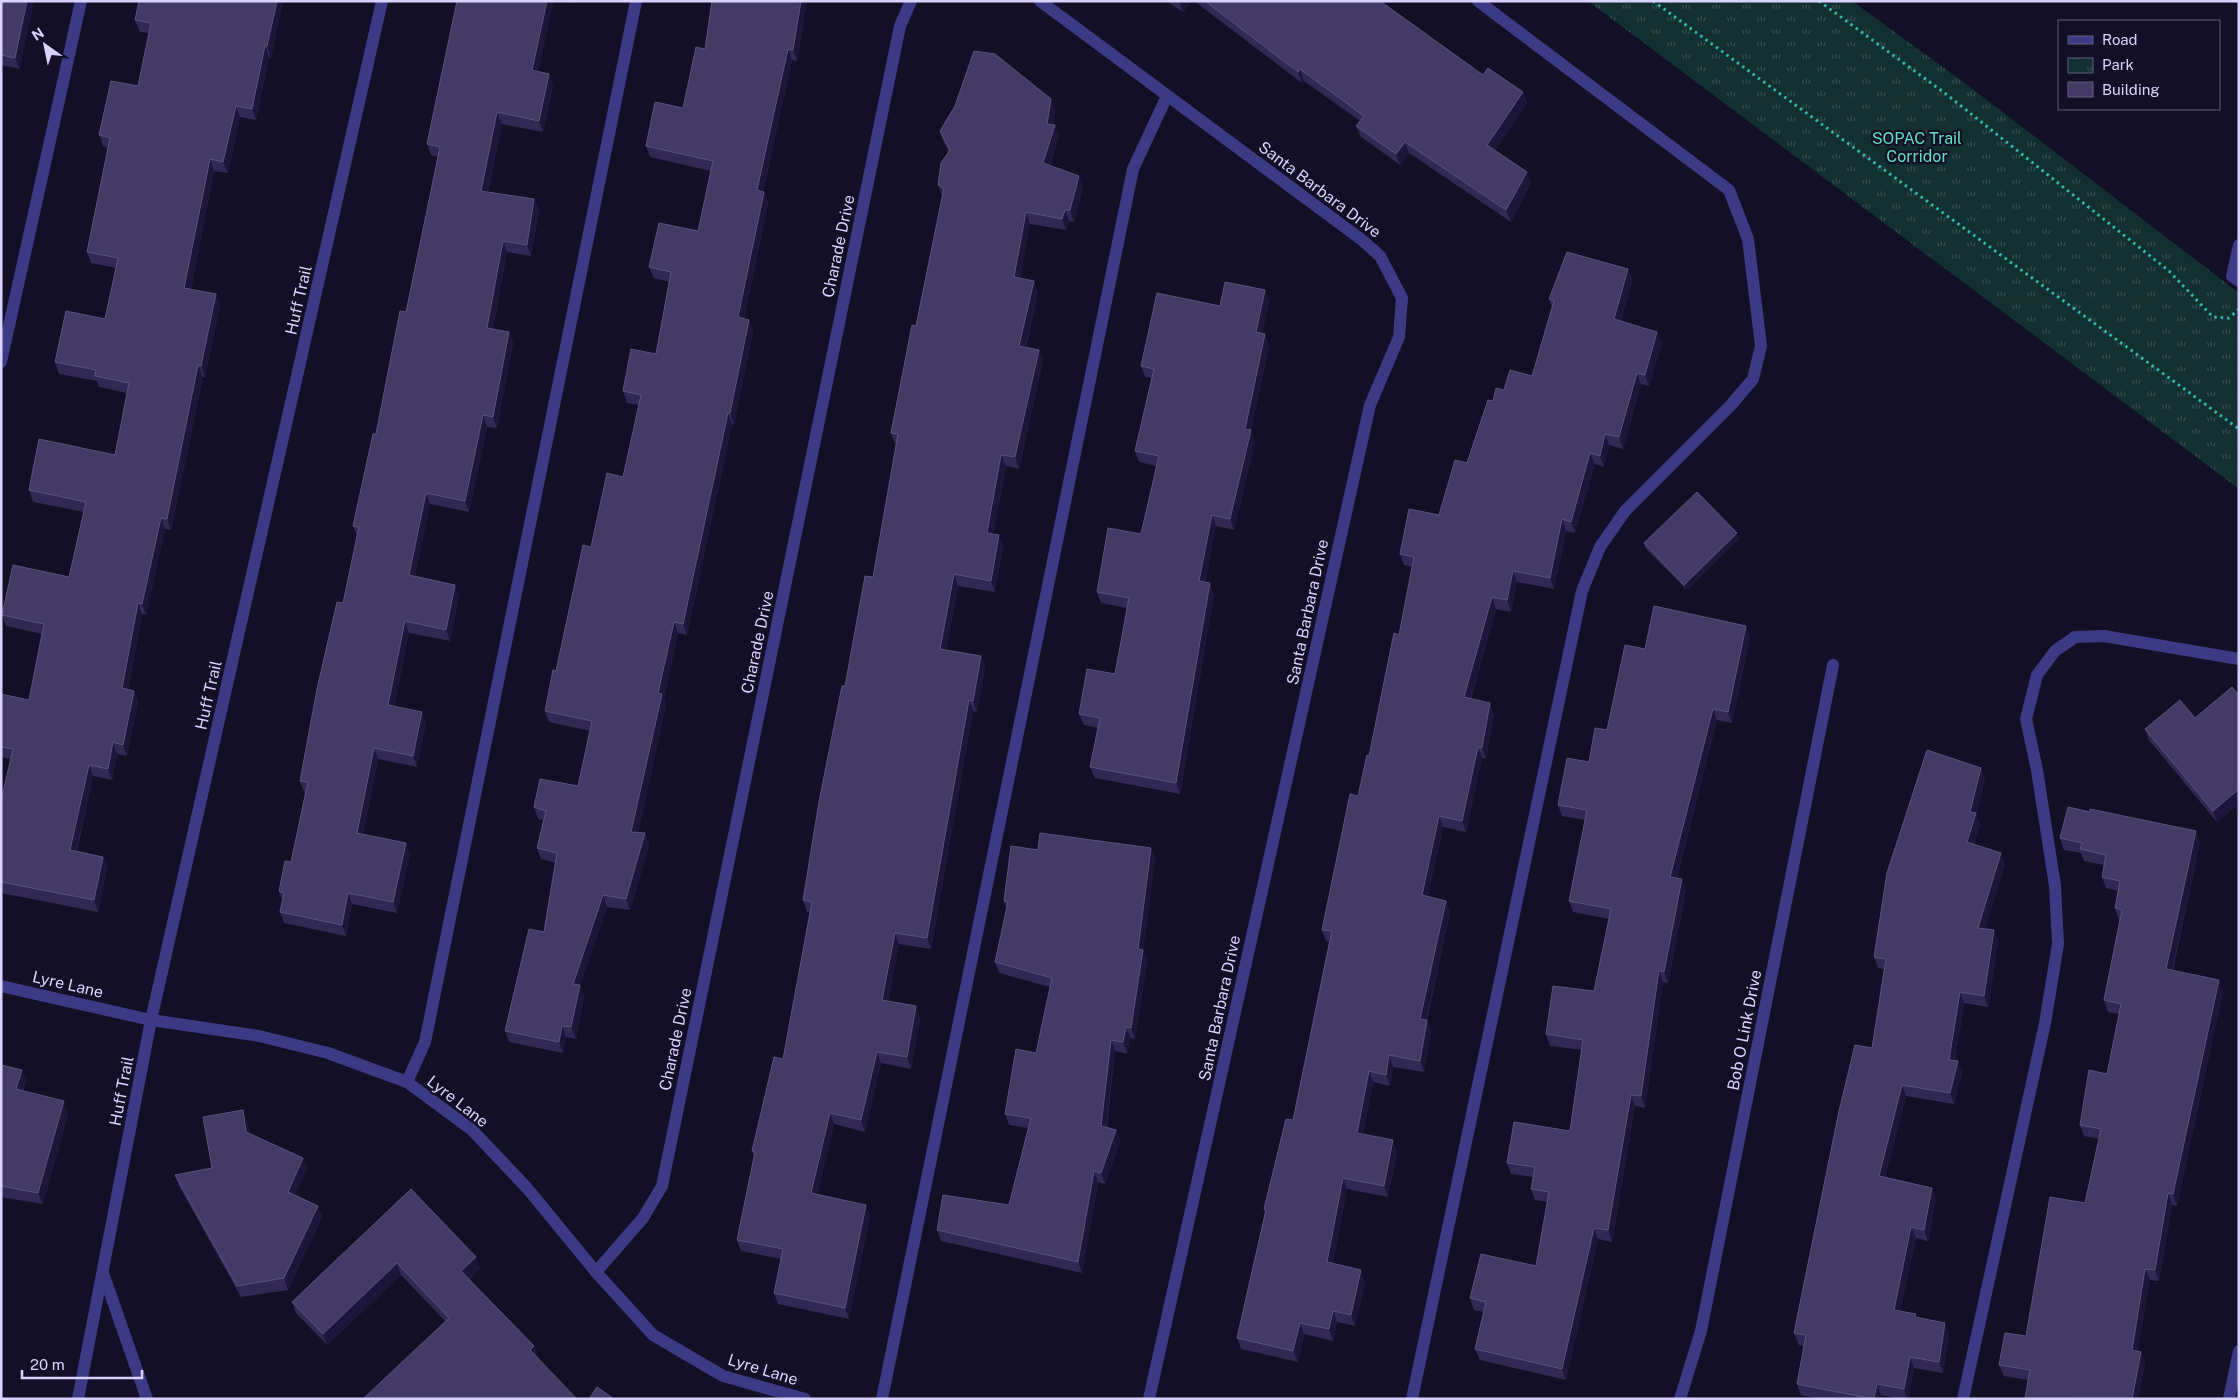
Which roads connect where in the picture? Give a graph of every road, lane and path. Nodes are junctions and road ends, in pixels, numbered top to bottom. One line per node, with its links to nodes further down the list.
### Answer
1 (81, 1): 13 (street)
2 (382, 1): 18 (street, Huff Trail)
3 (636, 1): 19 (street)
4 (911, 1): 20 (street, Charade Drive)
5 (1040, 1): 9 (street, Santa Barbara Drive)
6 (1478, 1): 28 (street)
7 (1653, 1): 14 (path)
8 (1819, 1): 12 (path)
9 (1168, 96): 26 (street); 27 (street, Santa Barbara Drive)
10 (2239, 245): 11 (street)
11 (2239, 281)
12 (2239, 309)
13 (1, 362)
14 (2239, 429)
15 (2239, 659): 30 (street)
16 (1833, 665): 29 (street, Bob O Link Drive)
17 (1, 986): 18 (street, Lyre Lane)
18 (151, 1020): 19 (street, Lyre Lane); 21 (street, Huff Trail)
19 (407, 1082): 20 (street, Lyre Lane)
20 (596, 1272): 25 (street, Lyre Lane)
21 (102, 1273): 23 (street, Huff Trail); 24 (street)
22 (2239, 1351): 31 (street)
23 (78, 1399)
24 (147, 1399)
25 (806, 1399)
26 (882, 1399)
27 (1150, 1399)
28 (1412, 1399)
29 (1680, 1399)
30 (1964, 1399)
31 (2229, 1399)

